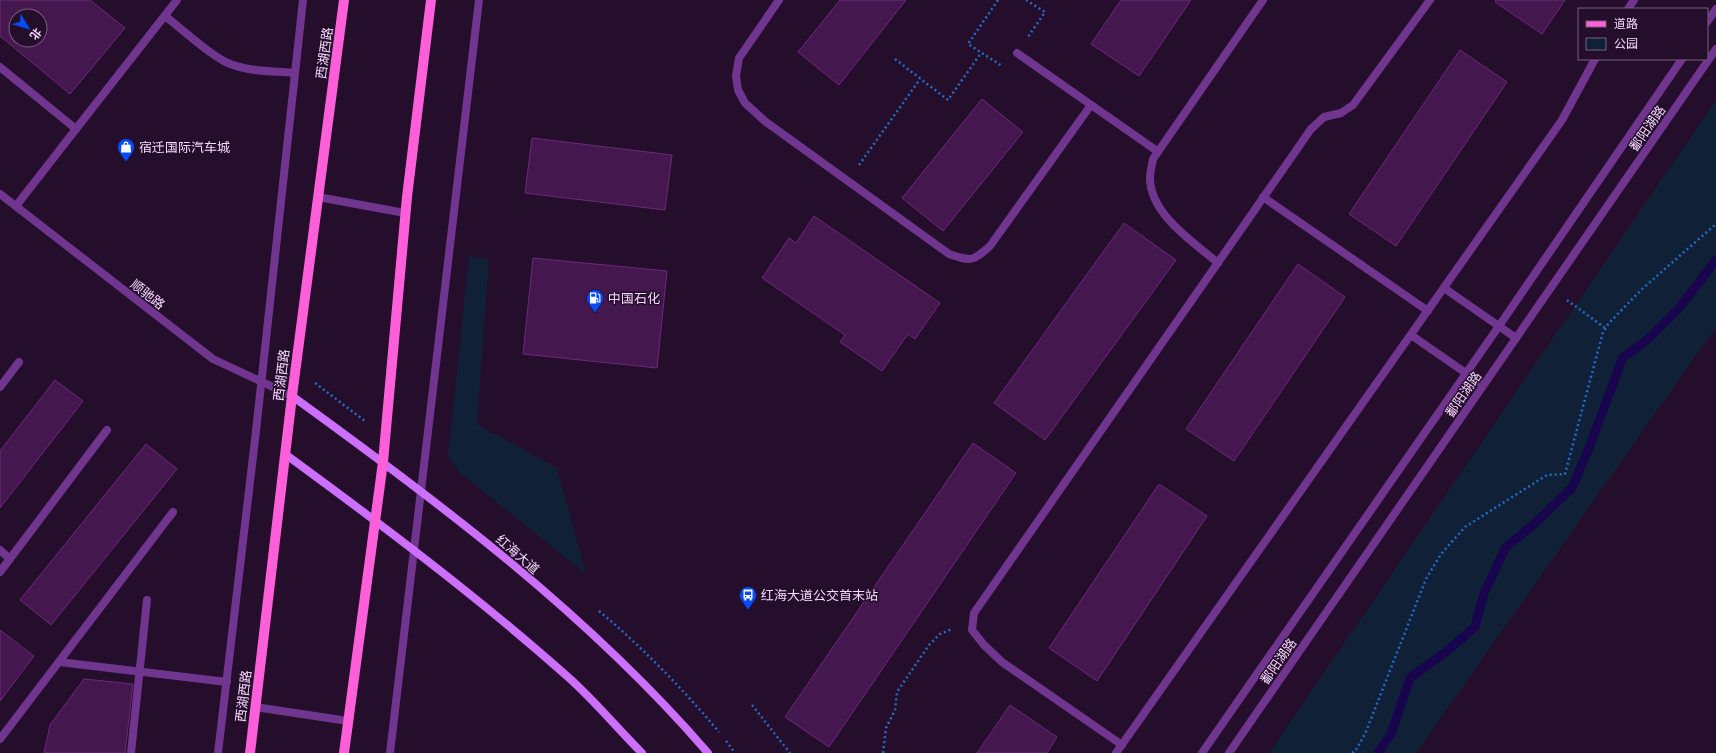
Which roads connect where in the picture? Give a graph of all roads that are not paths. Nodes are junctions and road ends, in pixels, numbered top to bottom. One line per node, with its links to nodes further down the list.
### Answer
1 (178, 0): 10 (street)
2 (303, 0): 17 (street)
3 (344, 0): 22 (main road, 西湖西路)
4 (431, 0): 25 (main road)
5 (479, 0): 41 (street)
6 (779, 0): 18 (street)
7 (1263, 0): 20 (street)
8 (1430, 0): 23 (street)
9 (1716, 9): 11 (street)
10 (165, 16): 17 (street); 19 (street)
11 (1708, 21)
12 (1716, 49): 31 (street, 鄱阳湖路)
13 (1017, 54): 18 (street)
14 (1594, 60): 27 (street)
15 (1681, 60): 29 (street, 鄱阳湖路)
16 (0, 67): 19 (street)
17 (295, 73): 34 (street)
18 (1091, 105): 20 (street)
19 (76, 129): 24 (street)
20 (1157, 151): 26 (street)
21 (0, 194): 24 (street, 顺驰路)
22 (318, 197): 25 (street); 37 (main road, 西湖西路)
23 (1263, 197): 26 (street); 28 (street)
24 (16, 206): 34 (street, 顺驰路)
25 (405, 213): 40 (main road)
26 (1218, 263): 55 (street)
27 (1444, 288): 28 (street); 29 (street)
28 (1428, 311): 30 (street)
29 (1499, 326): 31 (street); 33 (street, 鄱阳湖路)
30 (1411, 335): 33 (street); 55 (street)
31 (1516, 338): 35 (street, 鄱阳湖路)
32 (20, 362): 36 (street)
33 (1466, 373): 35 (street); 64 (street, 鄱阳湖路)
34 (261, 382): 37 (street, 顺驰路); 51 (street)
35 (1483, 385): 65 (street, 鄱阳湖路)
36 (0, 387)
37 (292, 396): 39 (main road, 西湖西路); 40 (main road, 红海大道)
38 (108, 430): 46 (street)
39 (285, 454): 43 (main road); 52 (main road, 西湖西路)
40 (383, 462): 41 (main road, 红海大道); 43 (main road)
41 (421, 491): 45 (street); 62 (main road, 红海大道)
42 (173, 512): 49 (street)
43 (374, 519): 45 (main road); 53 (main road)
44 (0, 550): 46 (street)
45 (414, 550): 60 (street); 61 (main road)
46 (10, 558): 47 (street)
47 (0, 572)
48 (148, 600): 50 (street)
49 (59, 662): 50 (street); 54 (street)
50 (140, 672): 51 (street); 56 (street)
51 (227, 682): 57 (street)
52 (255, 708): 53 (street); 58 (main road, 西湖西路)
53 (348, 721): 59 (main road)
54 (0, 739)
55 (1122, 745): 63 (street)
56 (131, 753)
57 (218, 753)
58 (250, 753)
59 (344, 753)
60 (390, 753)
61 (642, 753)
62 (708, 753)
63 (1116, 753)
64 (1202, 753)
65 (1229, 753)

